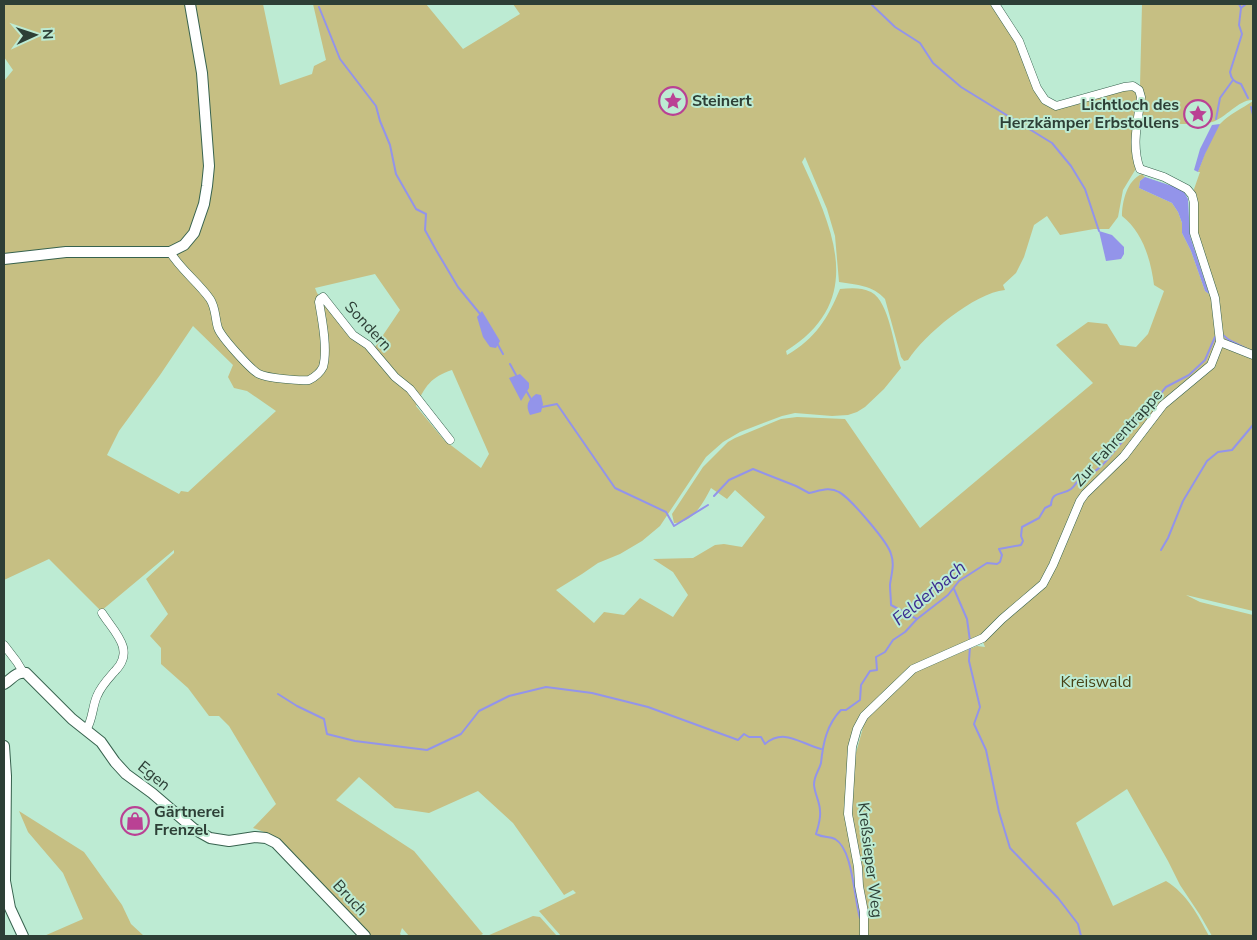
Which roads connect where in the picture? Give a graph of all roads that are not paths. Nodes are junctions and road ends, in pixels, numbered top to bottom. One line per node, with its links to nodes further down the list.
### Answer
1 (190, 4): 3 (street)
2 (995, 4): 5 (street, Zur Fahrentrappe)
3 (170, 252): 4 (street); 7 (street, Sondern)
4 (4, 259)
5 (1220, 342): 6 (street); 8 (street, Zur Fahrentrappe)
6 (1253, 355)
7 (450, 440)
8 (1069, 529): 19 (street, Kreßsieper Weg)
9 (102, 613): 13 (street)
10 (4, 645): 11 (street, Egen)
11 (23, 672): 12 (street); 13 (street, Egen)
12 (6, 679)
13 (86, 730): 16 (street, Egen)
14 (4, 746): 15 (street)
15 (5, 812): 17 (street)
16 (312, 880): 18 (street, Bruch)
17 (23, 936)
18 (365, 936)
19 (864, 936)

